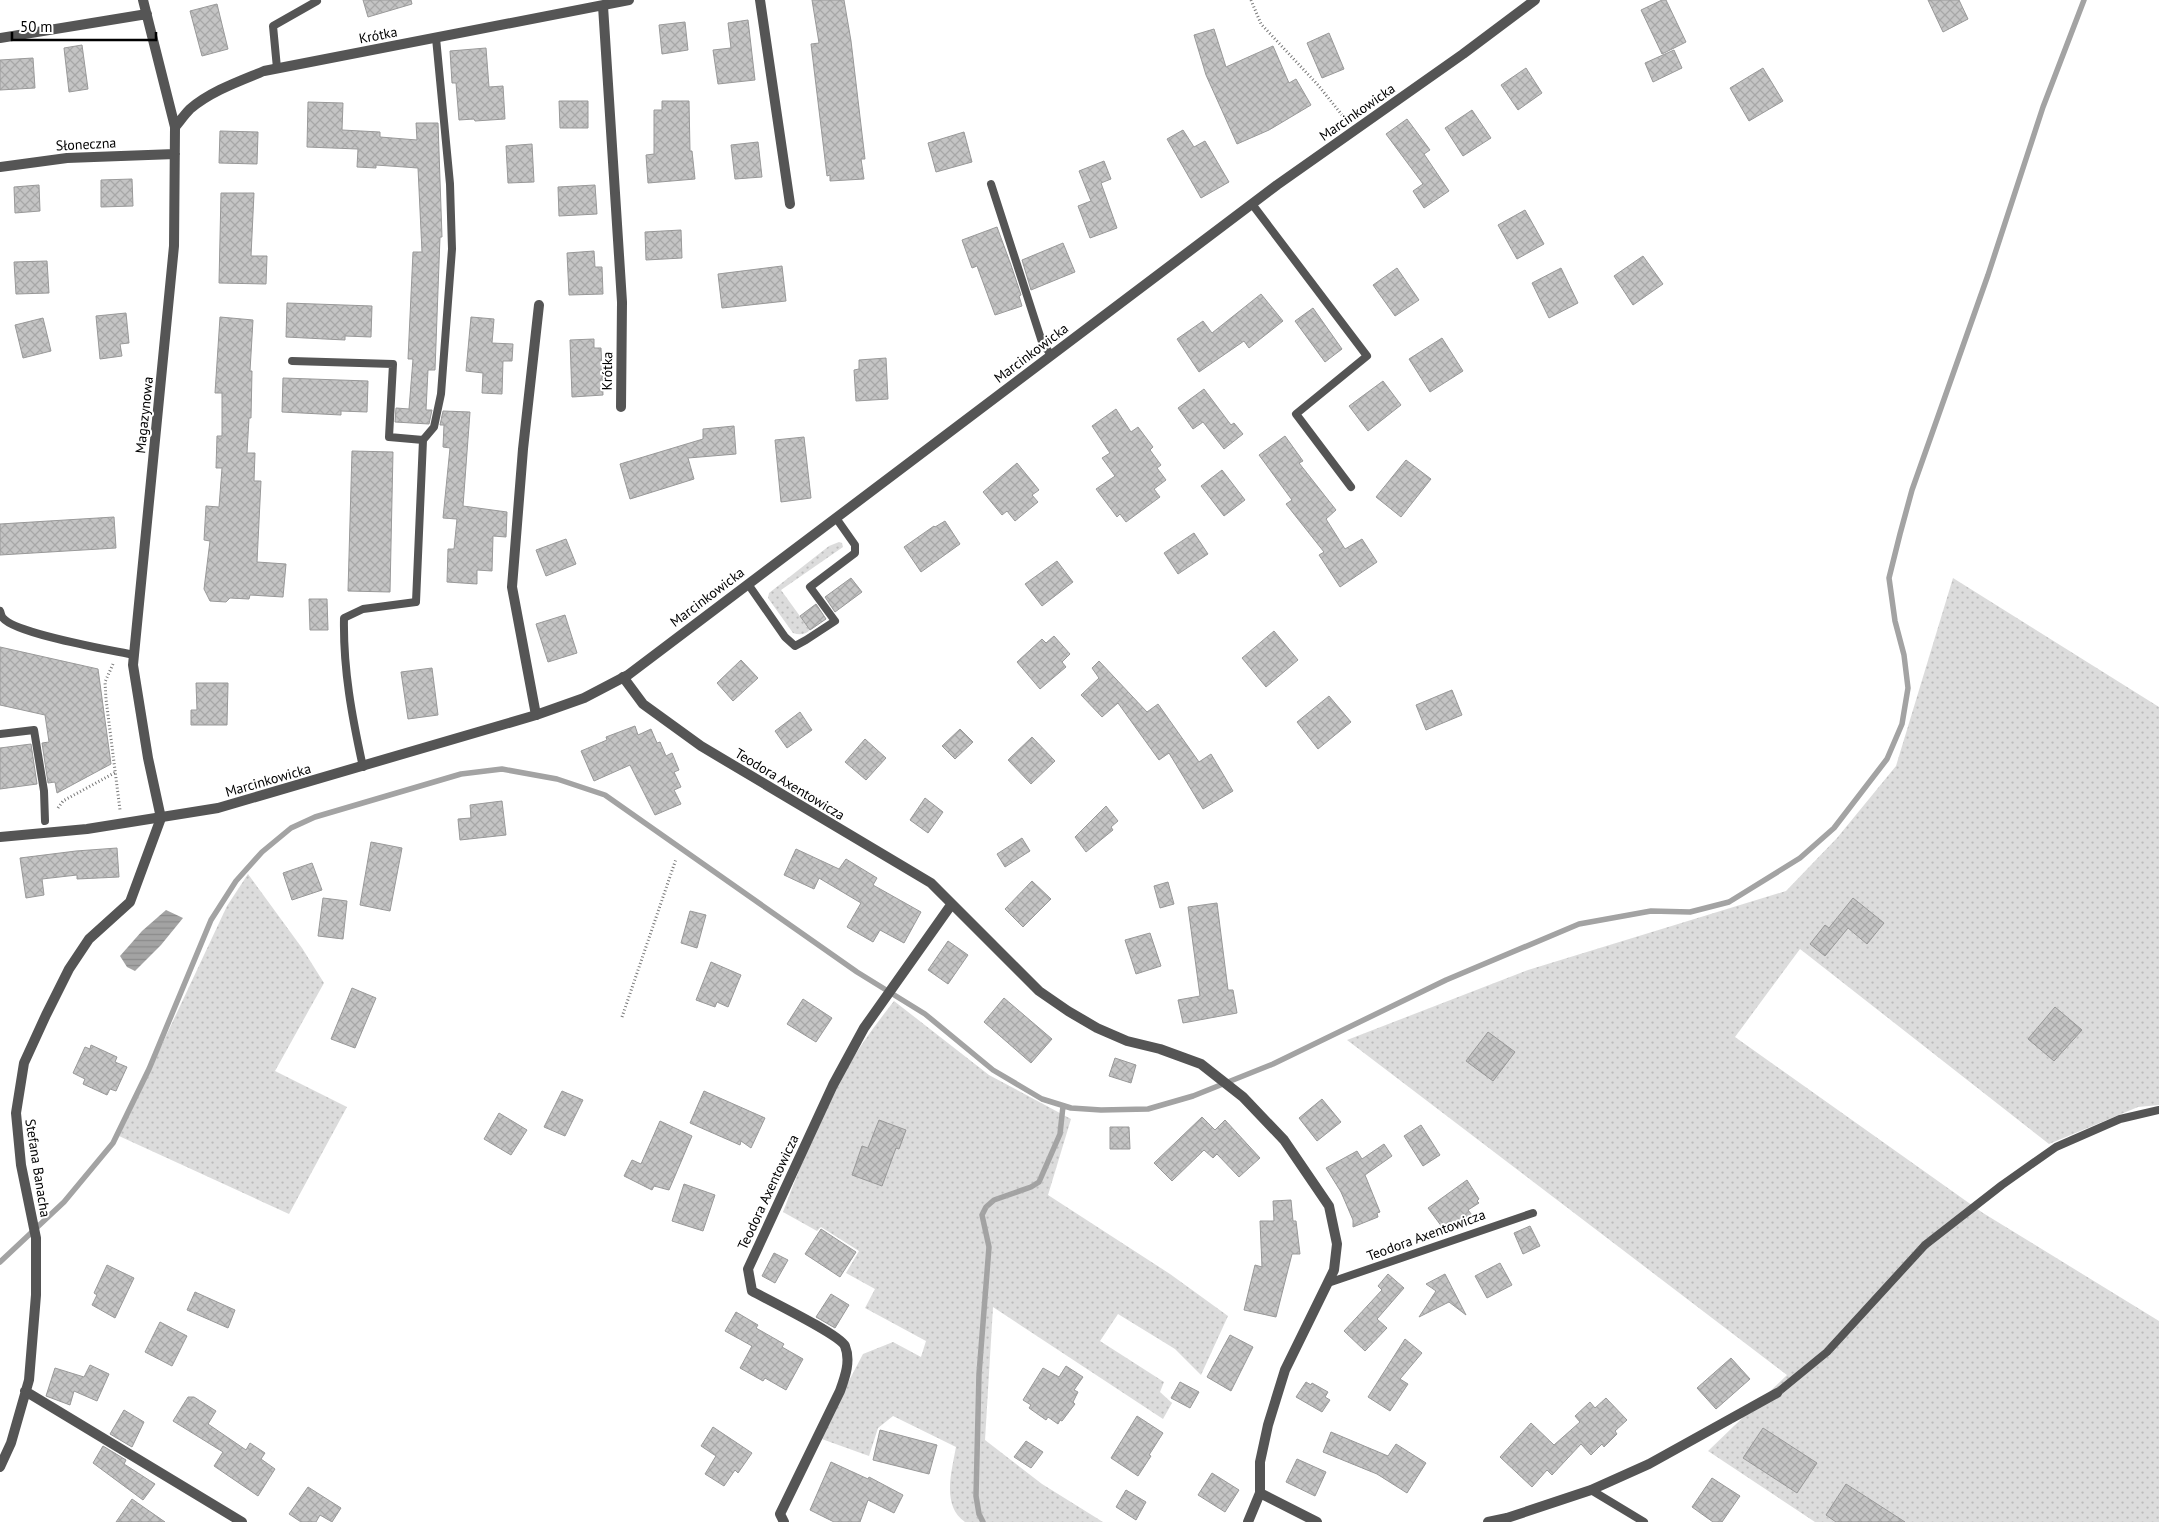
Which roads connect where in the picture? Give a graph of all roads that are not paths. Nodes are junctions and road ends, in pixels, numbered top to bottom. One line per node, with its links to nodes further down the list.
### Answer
1 (143, 0): 7 (street, Magazynowa)
2 (629, 0): 6 (street, Krótka)
3 (760, 0): 15 (street)
4 (1535, 0): 16 (street, Marcinkowicka)
5 (317, 2): 10 (lane)
6 (603, 6): 9 (street, Krótka); 20 (street, Krótka)
7 (147, 14): 8 (street); 11 (street, Magazynowa)
8 (0, 38)
9 (436, 38): 10 (street, Krótka); 21 (lane)
10 (277, 68): 11 (street, Krótka)
11 (174, 126): 12 (street, Magazynowa)
12 (175, 154): 13 (street, Słoneczna); 26 (street, Magazynowa)
13 (0, 167)
14 (991, 184): 18 (lane)
15 (790, 204)
16 (1252, 204): 18 (street, Marcinkowicka); 22 (lane)
17 (539, 305): 28 (street)
18 (1051, 355): 23 (street, Marcinkowicka)
19 (292, 360): 21 (lane)
20 (621, 407)
21 (423, 440): 30 (lane)
22 (1351, 487)
23 (836, 518): 24 (street, Marcinkowicka); 24 (lane)
24 (748, 584): 27 (street, Marcinkowicka)
25 (0, 611): 26 (lane)
26 (134, 655): 31 (street, Magazynowa)
27 (623, 678): 28 (street, Marcinkowicka); 34 (street, Teodora Axentowicza)
28 (536, 715): 30 (street, Marcinkowicka)
29 (0, 734): 32 (lane)
30 (363, 767): 31 (street, Marcinkowicka)
31 (161, 818): 33 (street, Marcinkowicka); 38 (street, Stefana Banacha)
32 (45, 821)
33 (0, 837)
34 (951, 905): 37 (street, Teodora Axentowicza); 44 (street, Teodora Axentowicza)
35 (2159, 1110): 39 (lane)
36 (1533, 1213): 37 (lane, Teodora Axentowicza)
37 (1328, 1282): 42 (street, Teodora Axentowicza)
38 (25, 1391): 40 (street, Stefana Banacha); 43 (street)
39 (1777, 1393): 41 (street)
40 (0, 1467)
41 (1591, 1490): 47 (street); 48 (lane)
42 (1260, 1493): 45 (street, Teodora Axentowicza); 46 (street)
43 (242, 1522)
44 (784, 1522)
45 (1248, 1522)
46 (1317, 1522)
47 (1488, 1522)
48 (1644, 1522)

